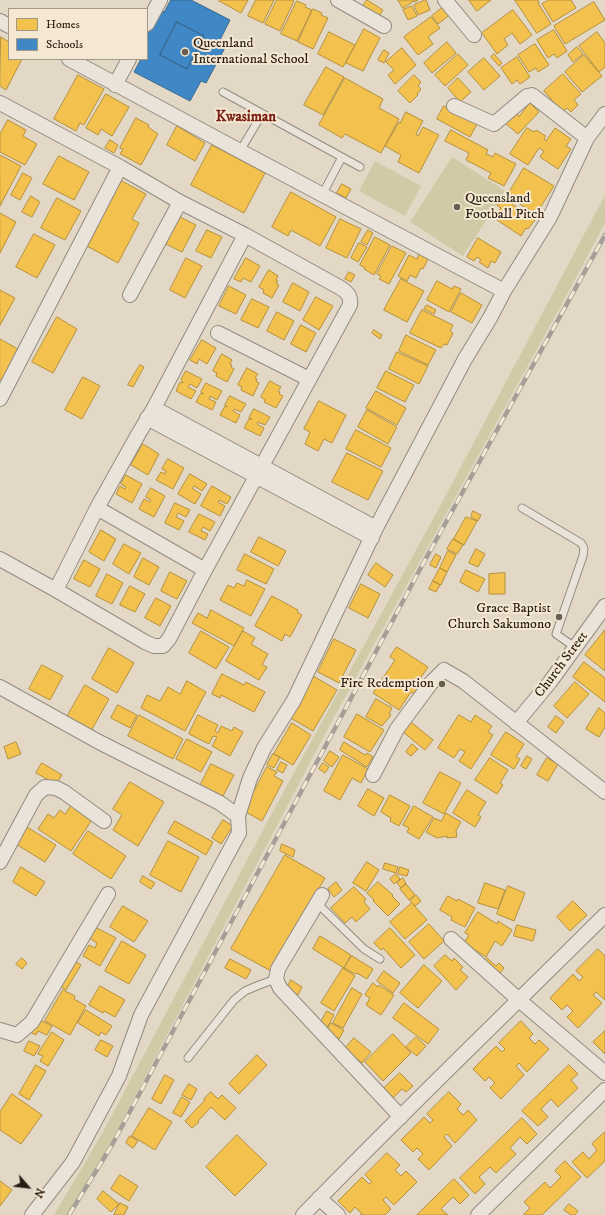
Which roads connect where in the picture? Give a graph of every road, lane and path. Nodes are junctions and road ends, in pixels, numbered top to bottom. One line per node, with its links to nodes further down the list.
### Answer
1 (160, 0): 4 (street)
2 (338, 0): 5 (street)
3 (445, 0): 6 (street)
4 (148, 22)
5 (384, 26)
6 (474, 35)
7 (71, 60): 9 (street)
8 (128, 60): 9 (street)
9 (115, 85): 16 (street)
10 (222, 92): 13 (lane)
11 (0, 103): 18 (street)
12 (454, 106): 15 (street)
13 (262, 114): 16 (lane); 17 (lane)
14 (605, 114): 15 (street)
15 (588, 138): 23 (street)
16 (240, 152): 20 (street)
17 (342, 157): 19 (lane); 20 (lane)
18 (120, 167): 21 (street); 27 (street)
19 (360, 167)
20 (322, 194): 23 (street)
21 (180, 202): 22 (street); 24 (street)
22 (245, 236): 26 (street); 28 (street)
23 (504, 290): 32 (street)
24 (130, 295)
25 (218, 332): 26 (street)
26 (309, 379): 29 (street)
27 (0, 398)
28 (151, 413): 29 (street); 30 (street)
29 (259, 472): 32 (street); 34 (street)
30 (96, 508): 34 (street); 35 (street)
31 (522, 508): 37 (lane)
32 (374, 533): 42 (street)
33 (0, 559): 35 (street)
34 (205, 570): 35 (street)
35 (56, 590)
36 (605, 606): 37 (street, Church Street)
37 (576, 648): 39 (street, Church Street)
38 (0, 687): 42 (street)
39 (516, 723): 40 (street); 41 (street)
40 (373, 774)
41 (605, 792)
42 (238, 816): 58 (street)
43 (104, 821): 44 (street)
44 (0, 862)
45 (108, 894): 52 (street)
46 (319, 899): 49 (lane); 50 (street)
47 (605, 915): 51 (street)
48 (451, 939): 51 (street)
49 (380, 959)
50 (276, 979): 53 (lane); 56 (street)
51 (519, 1000): 54 (street); 56 (street)
52 (0, 1030)
53 (188, 1058)
54 (605, 1073)
55 (605, 1090): 61 (street)
56 (401, 1117): 57 (street)
57 (319, 1198): 59 (street); 60 (street)
58 (32, 1215)
59 (303, 1215)
60 (338, 1215)
61 (478, 1215)

